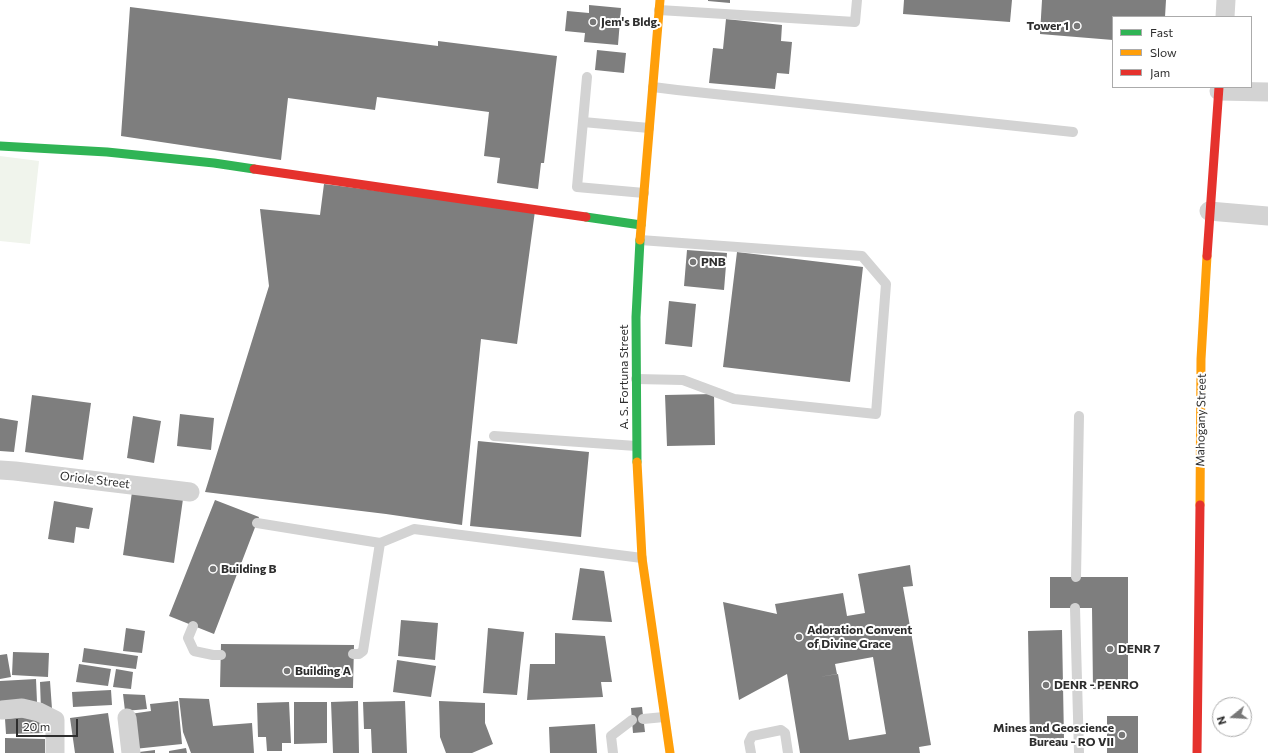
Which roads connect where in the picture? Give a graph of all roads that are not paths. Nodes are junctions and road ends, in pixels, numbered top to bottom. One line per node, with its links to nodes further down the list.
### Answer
1 (857, 0): 3 (lane)
2 (1226, 0): 4 (street)
3 (659, 5): 6 (street, A. S. Fortuna Street)
4 (1225, 16)
5 (587, 77): 9 (lane)
6 (653, 87): 10 (street, A. S. Fortuna Street); 11 (lane)
7 (1219, 89): 8 (street); 14 (street, Mahogany Street)
8 (1268, 92)
9 (583, 122): 10 (lane); 13 (lane)
10 (650, 128): 13 (street, A. S. Fortuna Street)
11 (1073, 132)
12 (0, 146): 16 (street)
13 (644, 193): 16 (street, A. S. Fortuna Street)
14 (1210, 211): 15 (street); 44 (street, Mahogany Street)
15 (1268, 216)
16 (641, 225): 17 (street, A. S. Fortuna Street)
17 (640, 240): 18 (street, A. S. Fortuna Street); 18 (lane)
18 (636, 379): 21 (street, A. S. Fortuna Street)
19 (1079, 416): 27 (lane)
20 (494, 436): 21 (lane)
21 (636, 446): 26 (street, A. S. Fortuna Street)
22 (0, 470): 23 (street, Oriole Street)
23 (190, 492)
24 (257, 522): 25 (lane)
25 (380, 544): 26 (lane); 30 (lane)
26 (642, 558): 34 (street, A. S. Fortuna Street)
27 (1076, 576)
28 (1075, 608): 43 (lane)
29 (193, 626): 31 (lane)
30 (353, 654)
31 (221, 655)
32 (2, 710): 37 (street)
33 (126, 718): 38 (street)
34 (664, 718): 35 (lane); 40 (street, A. S. Fortuna Street)
35 (643, 719)
36 (632, 720): 39 (lane)
37 (55, 753)
38 (131, 753)
39 (613, 753)
40 (670, 753)
41 (751, 753): 42 (lane)
42 (788, 753)
43 (1079, 753)
44 (1197, 753)

